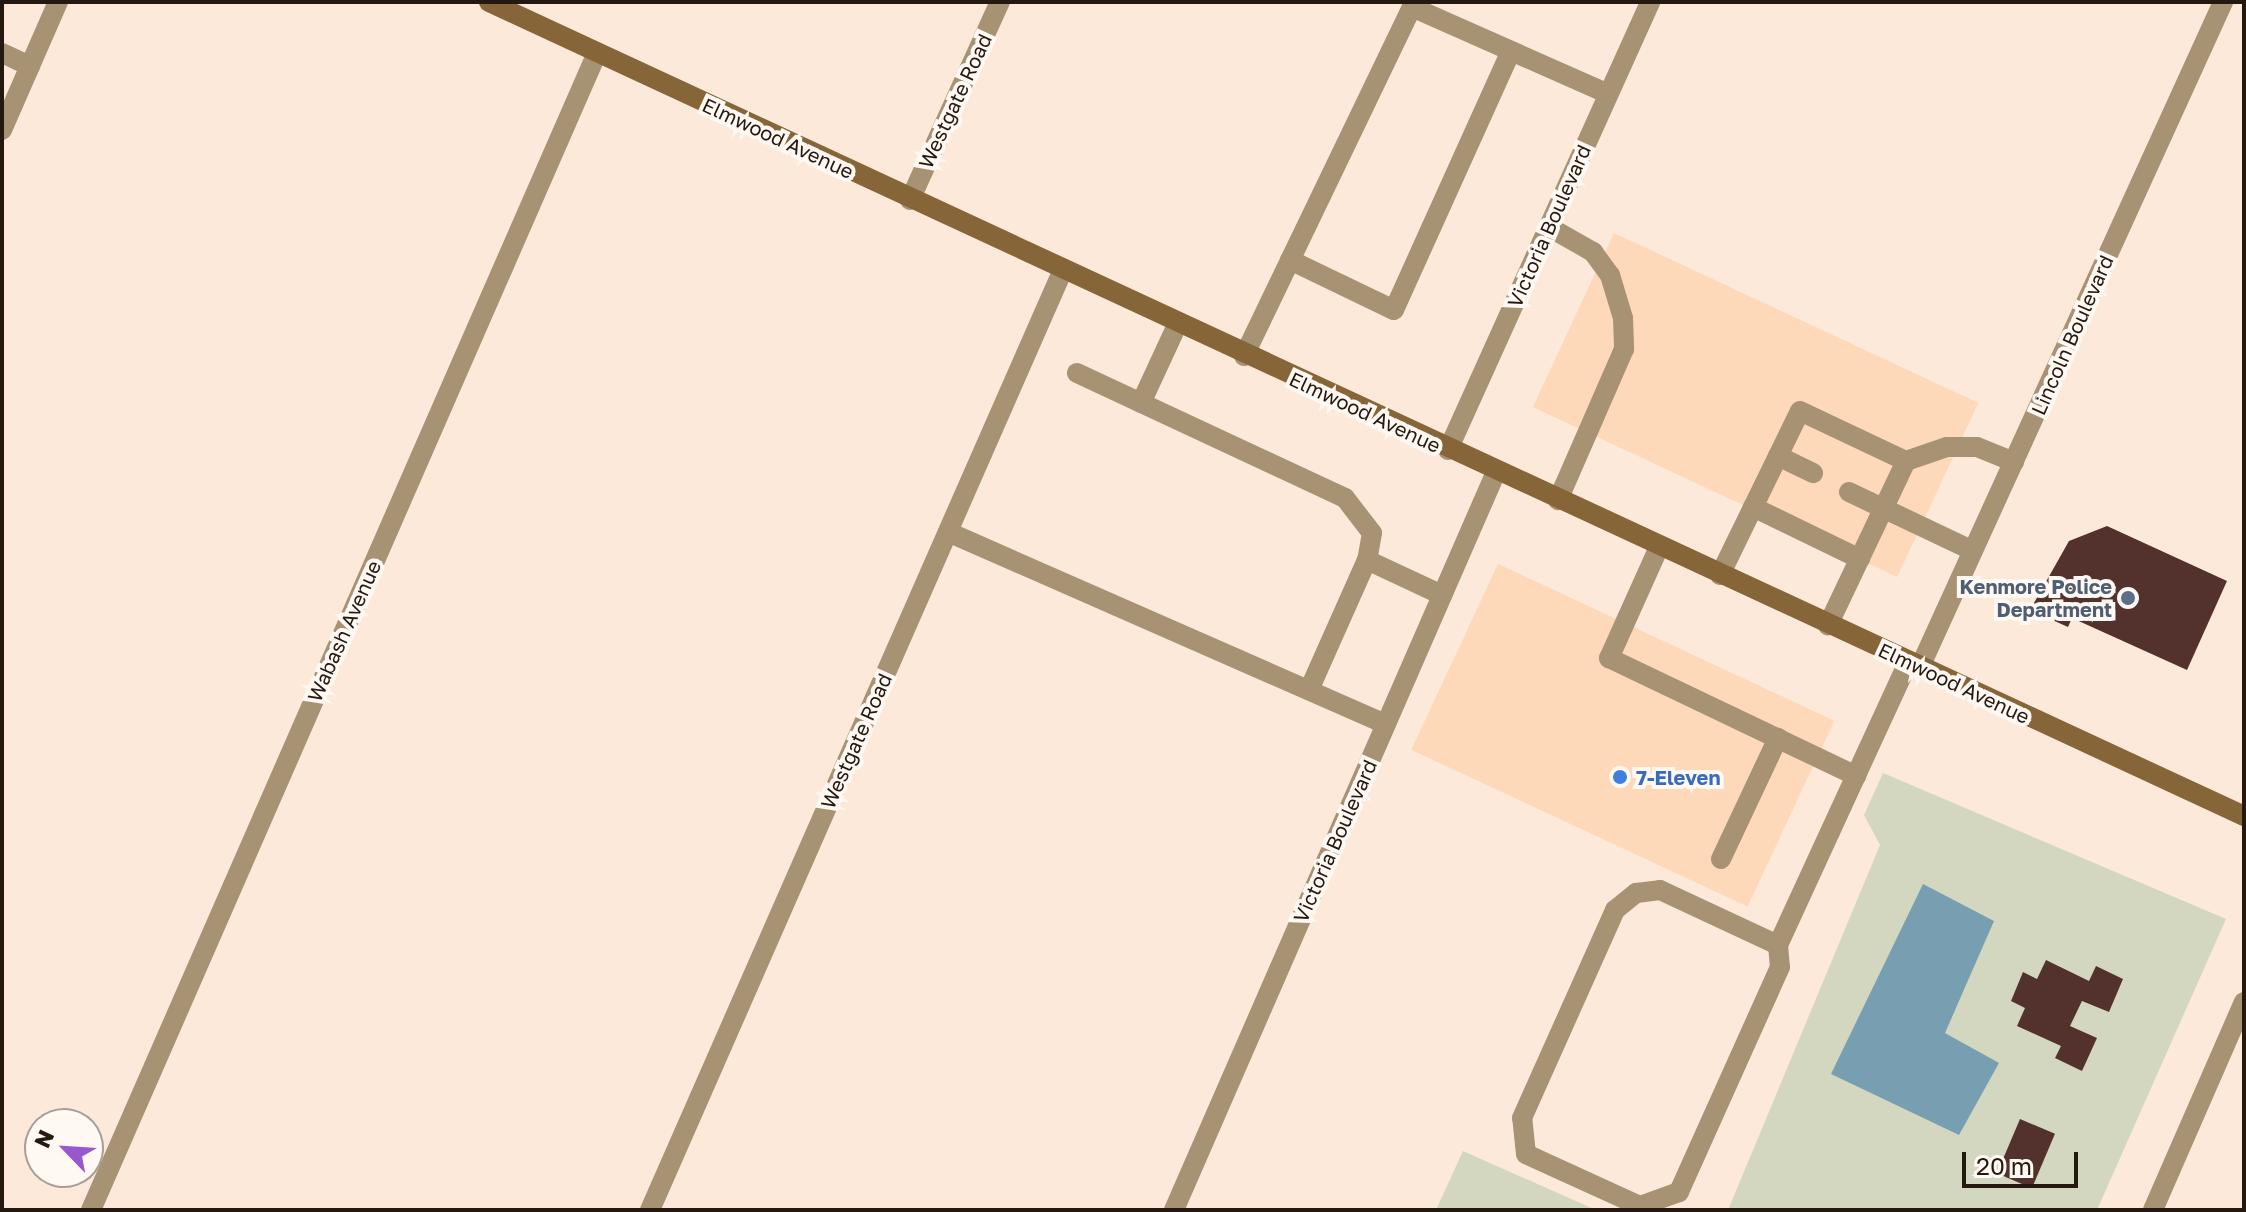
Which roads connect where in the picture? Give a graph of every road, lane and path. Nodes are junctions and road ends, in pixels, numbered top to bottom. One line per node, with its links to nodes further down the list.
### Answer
1 (58, 2): 9 (street)
2 (489, 2): 8 (street, Elmwood Avenue)
3 (1000, 2): 12 (street, Westgate Road)
4 (1650, 2): 10 (street, Victoria Boulevard)
5 (2223, 2): 23 (street, Lincoln Boulevard)
6 (1511, 51): 10 (street); 14 (street); 14 (street)
7 (2, 53): 9 (street)
8 (597, 53): 12 (street, Elmwood Avenue); 47 (street, Wabash Avenue)
9 (30, 66): 11 (street)
10 (1608, 94): 13 (street, Victoria Boulevard)
11 (2, 130)
12 (910, 200): 15 (street, Elmwood Avenue)
13 (1549, 227): 20 (street, Victoria Boulevard); 27 (street)
14 (1290, 260): 17 (street)
15 (1062, 272): 16 (street, Elmwood Avenue); 30 (street, Westgate Road)
16 (1177, 325): 17 (street, Elmwood Avenue); 19 (street)
17 (1244, 356): 20 (street, Elmwood Avenue)
18 (1077, 373): 19 (street)
19 (1141, 403): 34 (street)
20 (1448, 450): 24 (street, Elmwood Avenue)
21 (1778, 456): 22 (street); 25 (street); 28 (street)
22 (1906, 461): 23 (street); 29 (street)
23 (2014, 462): 32 (street, Lincoln Boulevard)
24 (1496, 472): 27 (street, Elmwood Avenue); 36 (street, Victoria Boulevard)
25 (1813, 473)
26 (1849, 492): 29 (street)
27 (1558, 500): 31 (street, Elmwood Avenue)
28 (1753, 507): 33 (street); 35 (street)
29 (1884, 509): 32 (street); 33 (street)
30 (948, 532): 39 (street); 48 (street, Westgate Road)
31 (1659, 547): 35 (street, Elmwood Avenue); 41 (street)
32 (1973, 551): 38 (street, Lincoln Boulevard)
33 (1860, 559): 37 (street)
34 (1367, 560): 36 (street); 39 (street)
35 (1720, 575): 37 (street, Elmwood Avenue)
36 (1442, 595): 40 (street, Victoria Boulevard)
37 (1828, 625): 38 (street, Elmwood Avenue)
38 (1914, 664): 42 (street, Lincoln Boulevard); 43 (street, Elmwood Avenue)
39 (1309, 690): 40 (street)
40 (1386, 724): 49 (street, Victoria Boulevard)
41 (1778, 738): 42 (street); 44 (street)
42 (1856, 776): 45 (street, Lincoln Boulevard)
43 (2244, 816)
44 (1721, 859)
45 (1778, 945): 45 (street, Lincoln Boulevard)
46 (2244, 1002): 50 (street)
47 (91, 1210)
48 (650, 1210)
49 (1174, 1210)
50 (2153, 1210)

